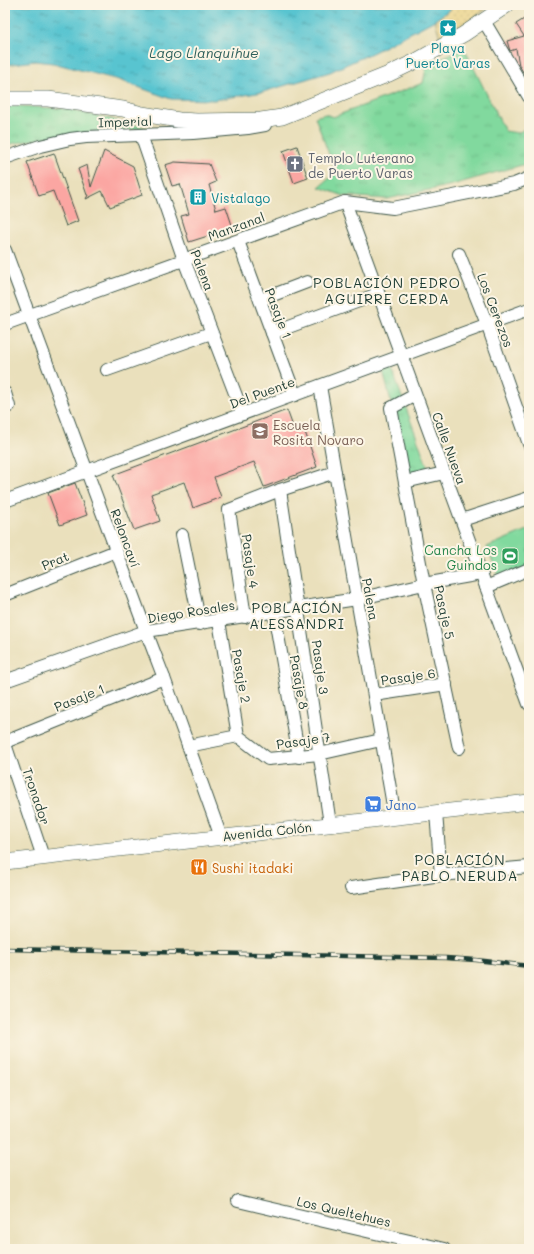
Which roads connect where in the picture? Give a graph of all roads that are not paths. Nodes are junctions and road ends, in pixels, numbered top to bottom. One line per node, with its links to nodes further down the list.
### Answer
1 (507, 5): 2 (main road)
2 (484, 21): 3 (street); 5 (main road)
3 (529, 97)
4 (5, 99): 6 (main road)
5 (284, 115): 6 (main road); 7 (main road)
6 (215, 120): 7 (main road)
7 (254, 124): 8 (street, Imperial)
8 (141, 135): 9 (street, Imperial); 15 (street, Palena)
9 (5, 158)
10 (529, 178): 11 (street, Manzanal)
11 (345, 202): 12 (street, Manzanal); 17 (street, Calle Nueva)
12 (238, 241): 15 (street, Manzanal); 18 (street, Pasaje 1)
13 (5, 250): 20 (street, Reloncaví)
14 (460, 254): 22 (street, Los Cerezos)
15 (184, 260): 20 (street, Manzanal); 23 (street, Palena)
16 (306, 282): 18 (street)
17 (378, 294): 24 (street); 25 (street, Calle Nueva)
18 (260, 300): 24 (street, Pasaje 1)
19 (529, 309): 22 (street, Del Puente)
20 (29, 315): 21 (street, Manzanal); 35 (street, Reloncaví)
21 (5, 324)
22 (487, 324): 25 (street, Del Puente); 32 (street, Los Cerezos)
23 (212, 333): 26 (street); 33 (street, Palena)
24 (272, 333): 29 (street, Pasaje 1)
25 (401, 356): 27 (street, Del Puente); 30 (street, Calle Nueva)
26 (107, 370)
27 (320, 386): 29 (street, Del Puente); 36 (street, Palena)
28 (5, 393): 31 (street)
29 (295, 395): 33 (street, Del Puente)
30 (415, 395): 37 (street, Calle Nueva); 38 (street, Pasaje 5)
31 (5, 408)
32 (524, 412): 34 (street, Los Cerezos)
33 (243, 414): 35 (street, Del Puente)
34 (529, 444)
35 (87, 471): 41 (street, Del Puente); 44 (street, Reloncaví)
36 (334, 472): 39 (street); 50 (street, Palena)
37 (444, 473): 38 (street); 42 (street, Calle Nueva)
38 (405, 482): 47 (street, Pasaje 5)
39 (280, 490): 51 (street, Pasaje 3); 53 (street, Pasaje 4)
40 (529, 498): 42 (street)
41 (5, 501)
42 (462, 520): 46 (street, Calle Nueva)
43 (182, 535): 55 (street)
44 (116, 551): 49 (street, Prat); 56 (street, Reloncaví)
45 (529, 569): 48 (street)
46 (481, 574): 47 (street, Diego Rosales); 48 (street, Calle Nueva)
47 (424, 584): 50 (street, Diego Rosales); 60 (street, Pasaje 5)
48 (486, 588): 58 (street, Calle Nueva)
49 (5, 595)
50 (357, 599): 51 (street, Diego Rosales); 61 (street, Palena)
51 (298, 608): 52 (street, Diego Rosales); 68 (street, Pasaje 3)
52 (274, 612): 53 (street, Diego Rosales); 69 (street, Pasaje 8)
53 (245, 617): 54 (street, Diego Rosales)
54 (219, 621): 55 (street, Diego Rosales); 63 (street, Pasaje 2)
55 (200, 624): 56 (street, Diego Rosales)
56 (146, 631): 57 (street, Reloncaví); 59 (street, Diego Rosales)
57 (164, 678): 65 (street, Pasaje 1); 66 (street, Reloncaví)
58 (525, 679): 62 (street, Calle Nueva)
59 (5, 682)
60 (446, 684): 61 (street, Pasaje 6); 67 (street, Pasaje 5)
61 (374, 695): 64 (street, Palena)
62 (529, 704)
63 (238, 736): 66 (street); 69 (street, Pasaje 7)
64 (381, 740): 68 (street, Pasaje 7); 72 (street, Palena)
65 (5, 743): 75 (street, Tronador)
66 (188, 746): 74 (street, Reloncaví)
67 (459, 748)
68 (319, 754): 69 (street, Pasaje 7); 73 (street, Pasaje 3)
69 (299, 757)
70 (529, 802): 71 (main road, Avenida Colón)
71 (436, 813): 72 (main road, Avenida Colón); 78 (street)
72 (395, 817): 73 (main road, Avenida Colón)
73 (330, 824): 74 (main road, Avenida Colón)
74 (221, 837): 75 (main road, Avenida Colón)
75 (43, 857): 76 (main road, Avenida Colón)
76 (5, 862)
77 (529, 867): 78 (street)
78 (441, 875): 79 (street)
79 (351, 888)
80 (238, 1201): 81 (street, Los Queltehues)
81 (444, 1249)

